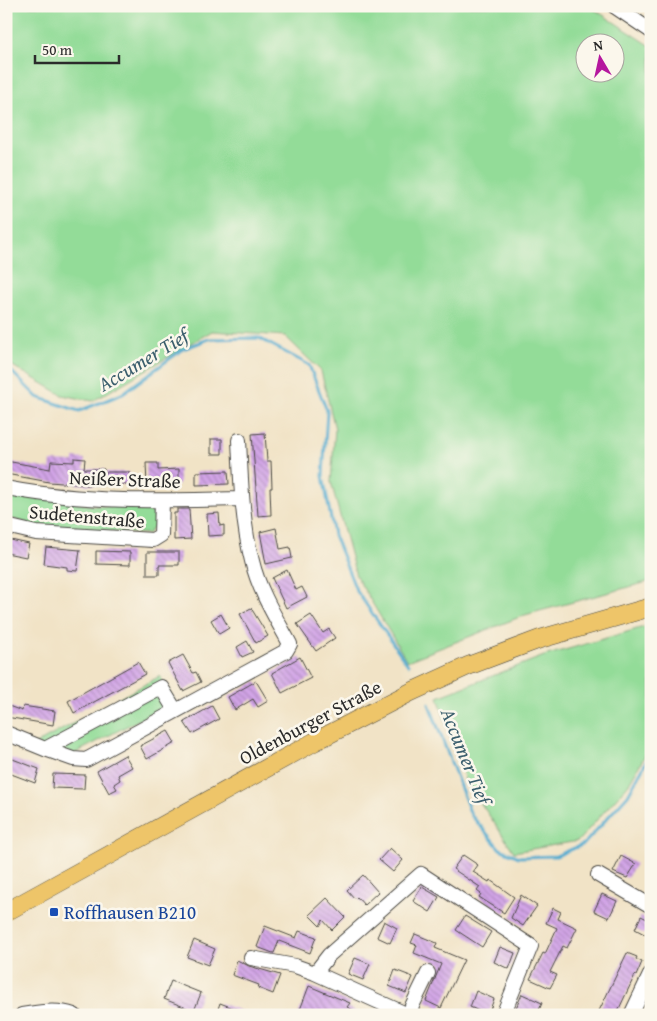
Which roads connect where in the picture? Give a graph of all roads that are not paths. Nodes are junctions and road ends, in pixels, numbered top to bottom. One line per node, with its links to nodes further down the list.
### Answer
1 (614, 6): 2 (street)
2 (651, 31)
3 (239, 440): 5 (street)
4 (6, 488): 6 (street, Neißer Straße)
5 (242, 499): 6 (street, Neißer Straße); 9 (street)
6 (162, 501): 7 (street, Sudetenstraße)
7 (6, 526)
8 (651, 607): 14 (main road, Oldenburger Straße)
9 (175, 710): 11 (street); 11 (street)
10 (6, 733): 11 (street)
11 (45, 749)
12 (598, 875): 13 (street)
13 (651, 906)
14 (6, 912)
15 (251, 958): 16 (street)
16 (315, 973): 21 (street); 22 (street)
17 (428, 973): 21 (street)
18 (651, 973): 23 (street)
19 (69, 1014): 20 (street)
20 (22, 1015)
21 (409, 1015)
22 (503, 1015)
23 (631, 1015)

